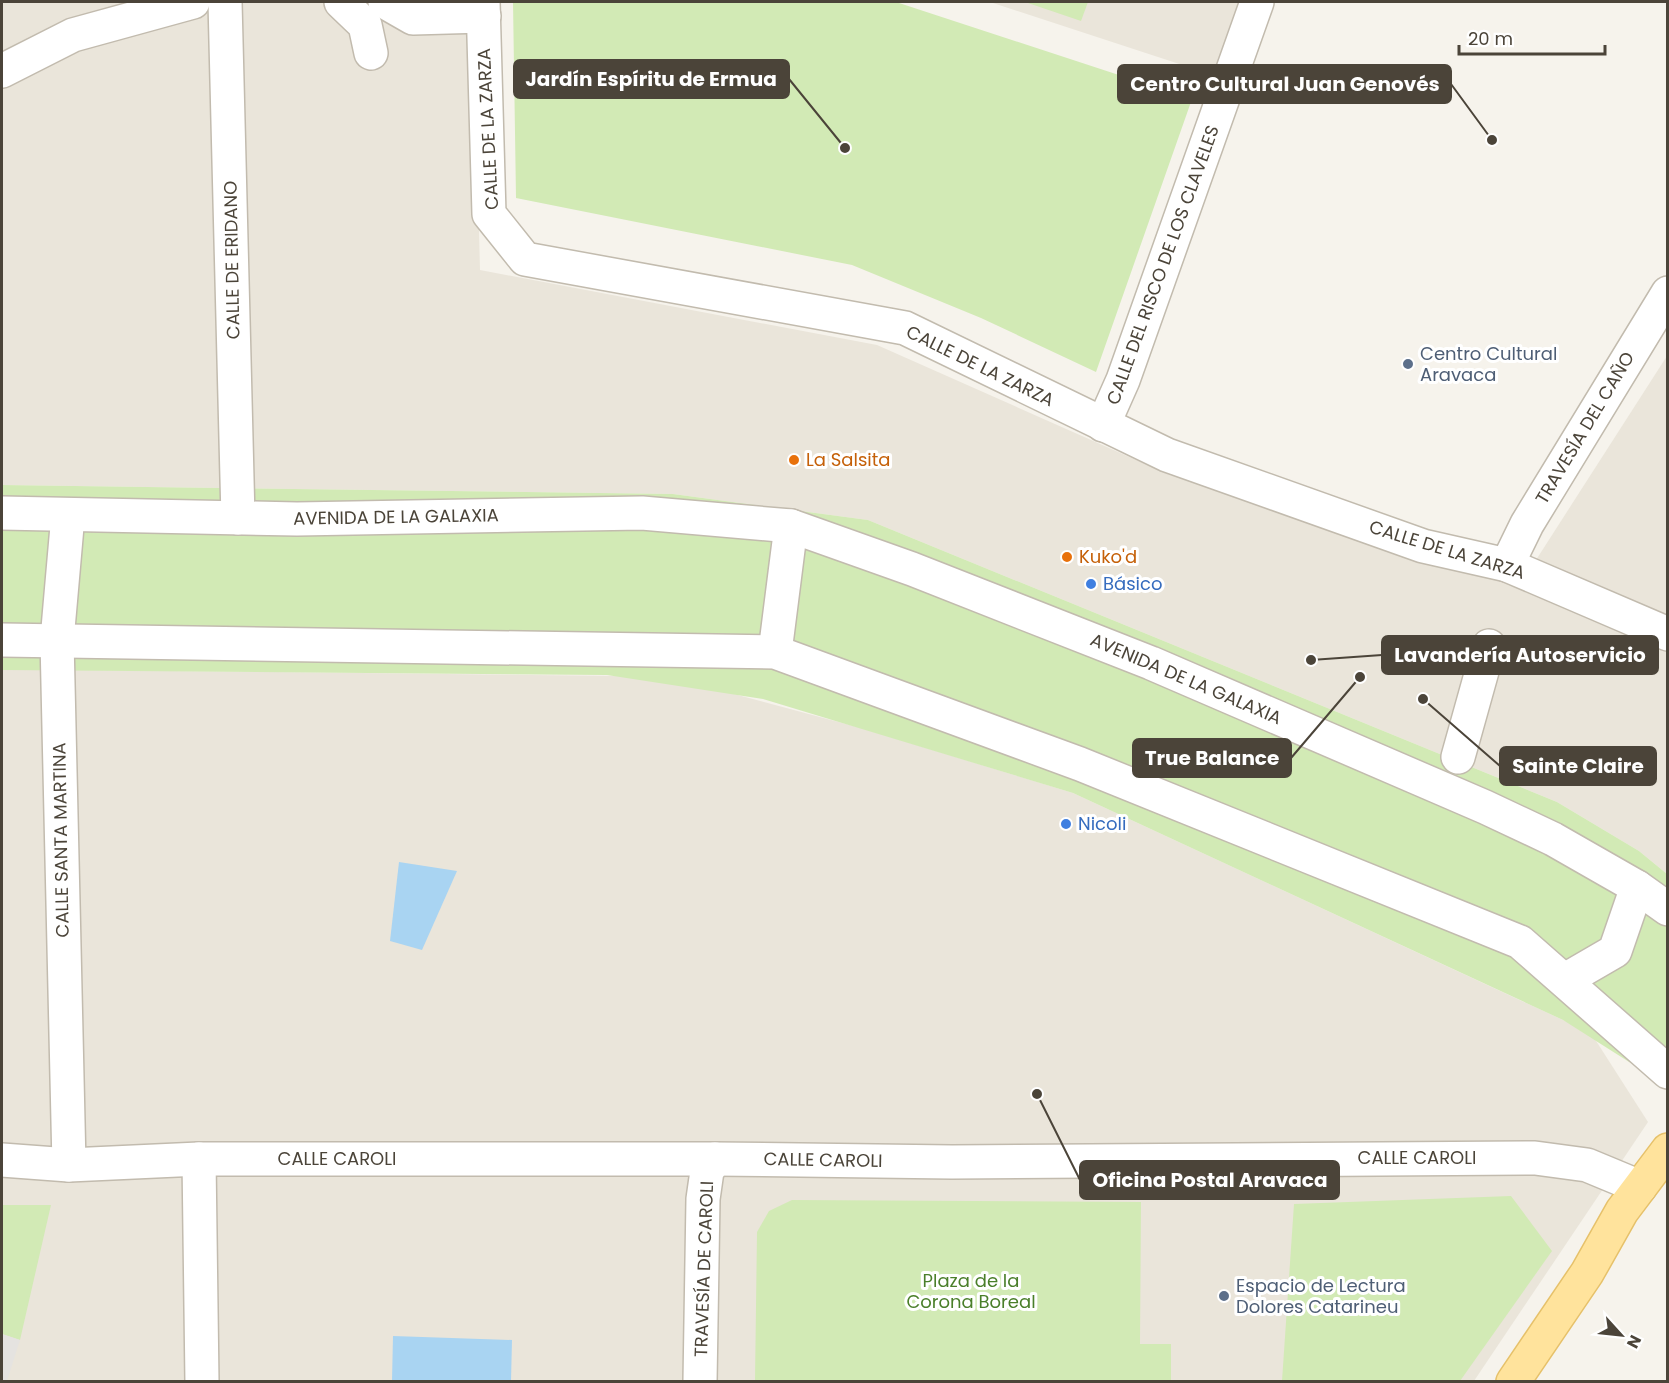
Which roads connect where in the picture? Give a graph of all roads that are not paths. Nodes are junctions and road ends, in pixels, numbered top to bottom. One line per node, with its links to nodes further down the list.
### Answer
1 (193, 2): 8 (street)
2 (225, 2): 13 (street, CALLE DE ERIDANO)
3 (341, 2): 7 (street)
4 (385, 2): 6 (street)
5 (1257, 2): 10 (street, CALLE DEL RISCO DE LOS CLAVELES)
6 (483, 9): 10 (street, CALLE DE LA ZARZA)
7 (371, 52)
8 (2, 71)
9 (1668, 292): 15 (street, TRAVESÍA DEL CAÑO)
10 (1102, 425): 15 (street, CALLE DE LA ZARZA)
11 (2, 513): 12 (street, AVENIDA DE LA GALAXIA)
12 (68, 515): 13 (street, AVENIDA DE LA GALAXIA); 18 (street, CALLE SANTA MARTINA)
13 (238, 518): 14 (street, AVENIDA DE LA GALAXIA)
14 (791, 526): 20 (street); 22 (street, AVENIDA DE LA GALAXIA)
15 (1508, 565): 16 (street, CALLE DE LA ZARZA)
16 (1668, 634)
17 (2, 640): 18 (street)
18 (57, 640): 20 (street); 30 (street, CALLE SANTA MARTINA)
19 (1489, 646): 21 (street)
20 (776, 652): 24 (street)
21 (1458, 757)
22 (1637, 887): 23 (street, AVENIDA DE LA GALAXIA); 24 (street)
23 (1668, 909)
24 (1565, 980): 25 (street)
25 (1668, 1072)
26 (1668, 1150): 31 (main road)
27 (199, 1159): 28 (street, CALLE CAROLI); 30 (street, CALLE CAROLI); 32 (street)
28 (715, 1159): 31 (street, CALLE CAROLI); 33 (street, TRAVESÍA DE CAROLI)
29 (2, 1160): 30 (street, CALLE CAROLI)
30 (69, 1165)
31 (1640, 1187): 34 (main road)
32 (202, 1382)
33 (700, 1382)
34 (1513, 1382)

